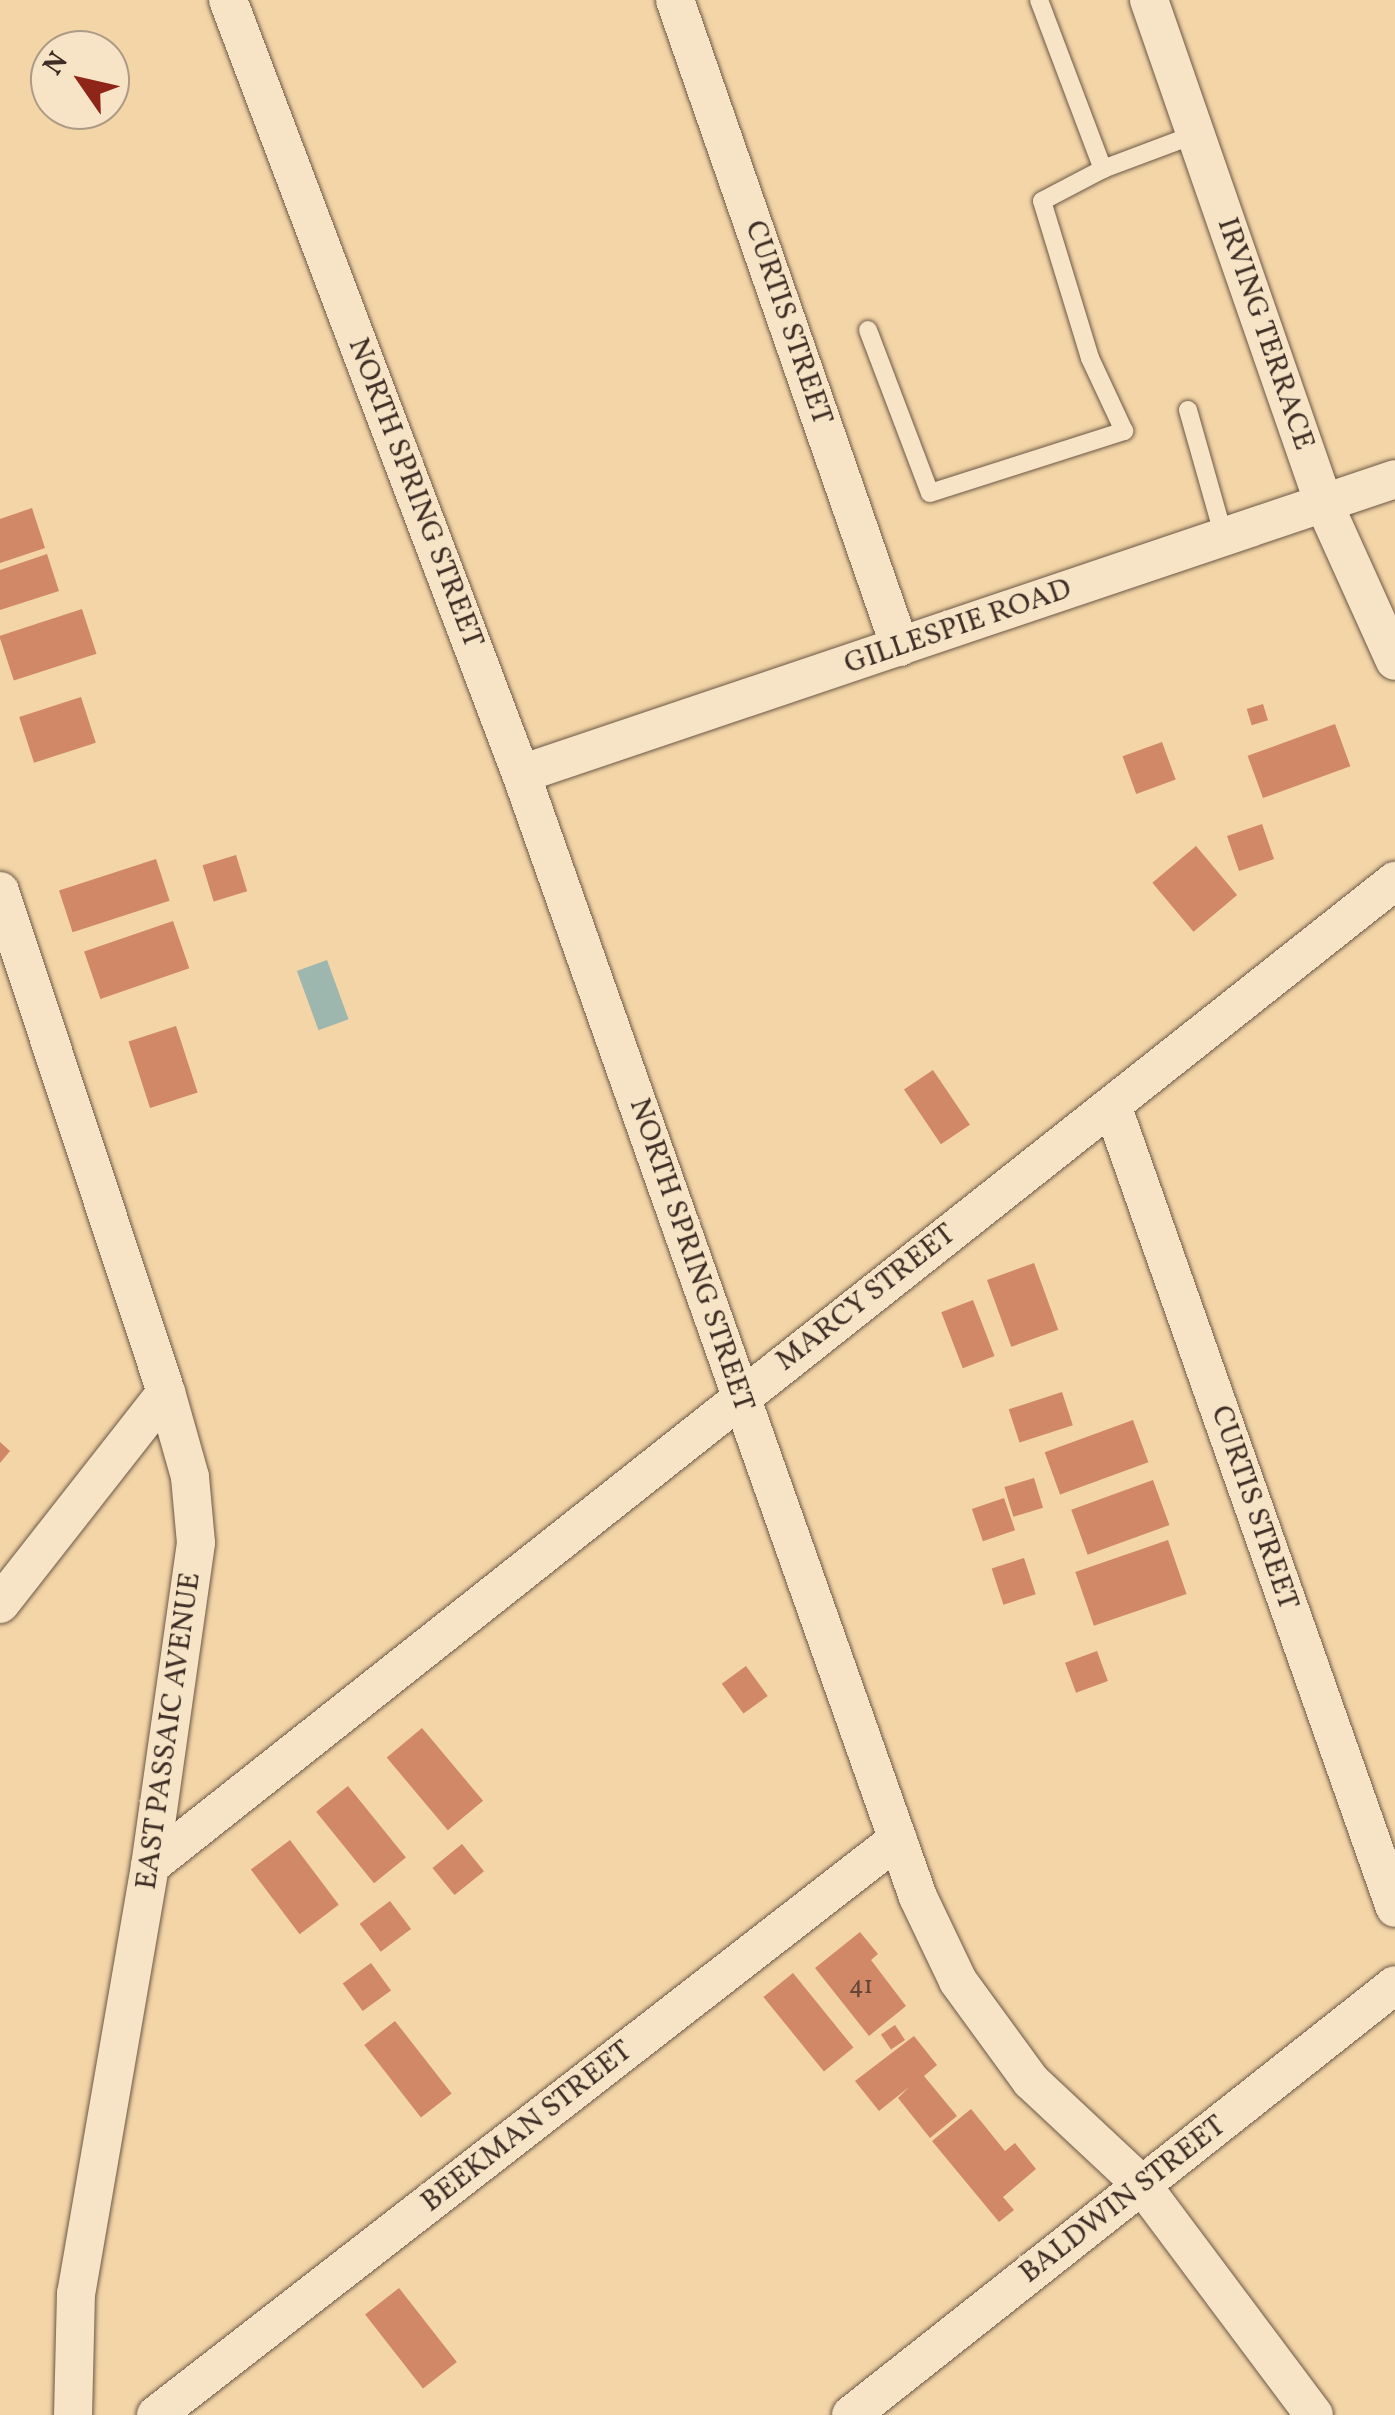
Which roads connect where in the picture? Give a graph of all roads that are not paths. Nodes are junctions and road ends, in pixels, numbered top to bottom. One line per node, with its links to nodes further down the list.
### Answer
1 (228, 0): 14 (street, NORTH SPRING STREET)
2 (675, 0): 12 (street, CURTIS STREET)
3 (1038, 0): 6 (lane)
4 (1150, 0): 5 (street, IRVING TERRACE)
5 (1196, 134): 6 (lane); 10 (street, IRVING TERRACE)
6 (1103, 169): 7 (lane)
7 (868, 330)
8 (1188, 410): 11 (lane)
9 (1395, 478): 10 (street, GILLESPIE ROAD)
10 (1324, 504): 11 (street, GILLESPIE ROAD); 13 (street, IRVING TERRACE)
11 (1224, 537): 12 (street, GILLESPIE ROAD)
12 (900, 647): 14 (street, GILLESPIE ROAD)
13 (1395, 661)
14 (521, 774): 19 (street, NORTH SPRING STREET)
15 (1395, 881): 17 (street, MARCY STREET)
16 (0, 891): 18 (street, EAST PASSAIC AVENUE)
17 (1113, 1108): 19 (street, MARCY STREET); 23 (street, CURTIS STREET)
18 (166, 1392): 20 (street); 22 (street, EAST PASSAIC AVENUE)
19 (740, 1394): 21 (street, NORTH SPRING STREET); 22 (street, MARCY STREET)
20 (0, 1604)
21 (898, 1839): 25 (street, NORTH SPRING STREET); 27 (street, BEEKMAN STREET)
22 (150, 1866): 26 (street, EAST PASSAIC AVENUE)
23 (1395, 1908)
24 (1395, 1985): 25 (street, BALDWIN STREET)
25 (1142, 2185): 28 (street, BALDWIN STREET); 29 (street, NORTH SPRING STREET)
26 (73, 2415)
27 (156, 2415)
28 (851, 2415)
29 (1314, 2415)

